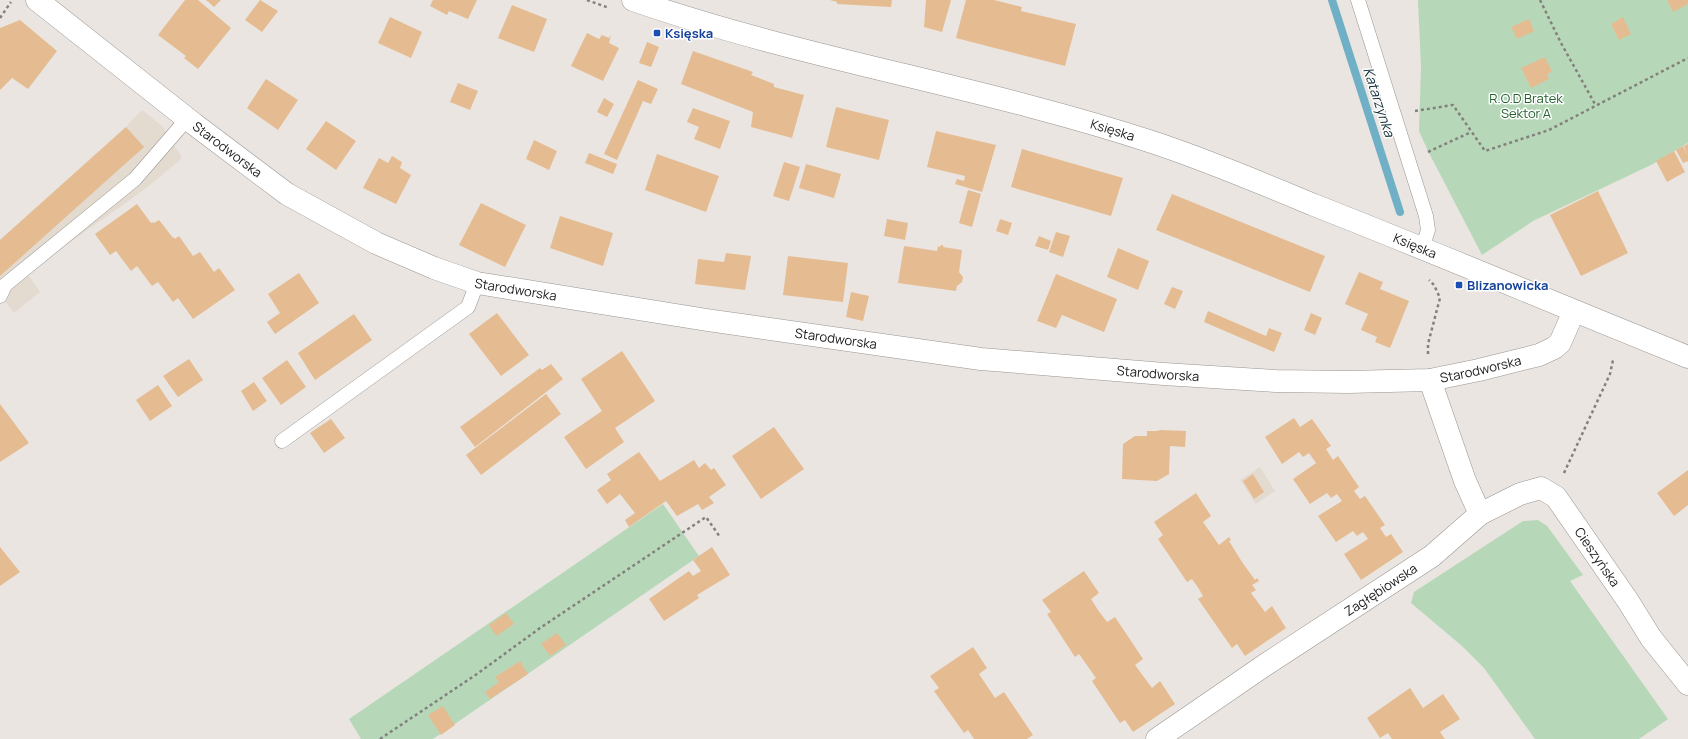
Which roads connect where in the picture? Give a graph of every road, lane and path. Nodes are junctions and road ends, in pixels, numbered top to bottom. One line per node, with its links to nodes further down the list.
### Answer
1 (13, 0): 8 (path)
2 (37, 0): 12 (street, Starodworska)
3 (587, 0): 7 (path)
4 (633, 0): 15 (street, Księska)
5 (1358, 0): 11 (lane)
6 (1540, 0): 10 (path)
7 (610, 8)
8 (0, 18)
9 (1688, 58): 10 (path)
10 (1596, 106): 11 (path)
11 (1394, 116): 14 (lane)
12 (187, 119): 17 (street, Starodworska); 18 (lane)
13 (1470, 132): 14 (path)
14 (1409, 160): 15 (lane)
15 (1422, 248): 19 (street, Księska)
16 (1429, 280): 22 (path)
17 (477, 283): 22 (street, Starodworska); 23 (lane)
18 (0, 296)
19 (1574, 311): 20 (street); 22 (street, Starodworska)
20 (1688, 357)
21 (1613, 360): 24 (path)
22 (1430, 380): 25 (street)
23 (282, 441)
24 (1553, 495): 25 (street); 27 (street, Cieszyńska)
25 (1480, 514): 29 (street, Zagłębiowska)
26 (720, 537): 28 (path)
27 (1688, 684)
28 (380, 739)
29 (1157, 739)

